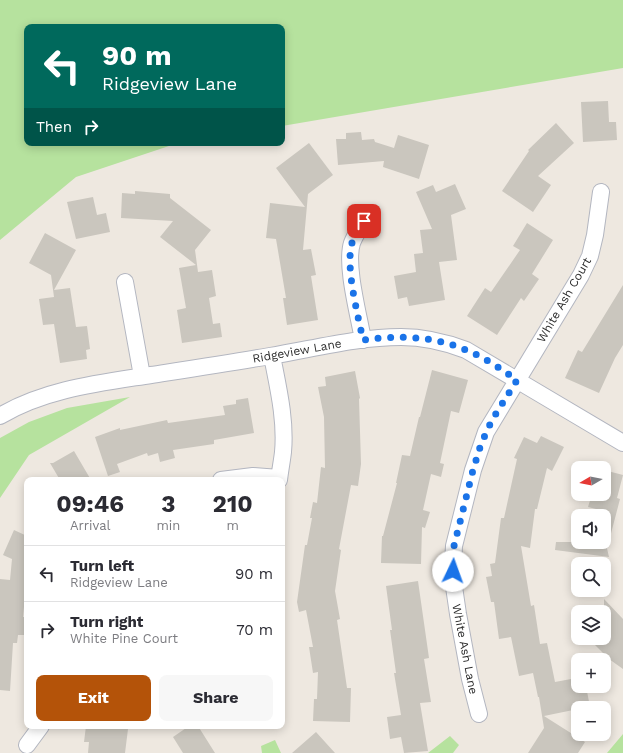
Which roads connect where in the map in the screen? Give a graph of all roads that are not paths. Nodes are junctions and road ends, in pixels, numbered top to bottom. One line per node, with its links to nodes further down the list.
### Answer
1 (601, 192): 7 (street, White Ash Court)
2 (364, 221): 4 (street)
3 (125, 282): 6 (street)
4 (363, 340): 5 (street, Ridgeview Lane); 7 (street, Ridgeview Lane)
5 (272, 356): 6 (street, Ridgeview Lane); 12 (street)
6 (142, 376): 8 (street, Ridgeview Lane)
7 (517, 380): 9 (street, Ridgeview Lane); 13 (street, White Ash Lane)
8 (0, 416)
9 (623, 443)
10 (245, 477): 11 (street)
11 (262, 477)
12 (279, 477)
13 (479, 714)
14 (39, 729): 15 (street)
15 (27, 745)

